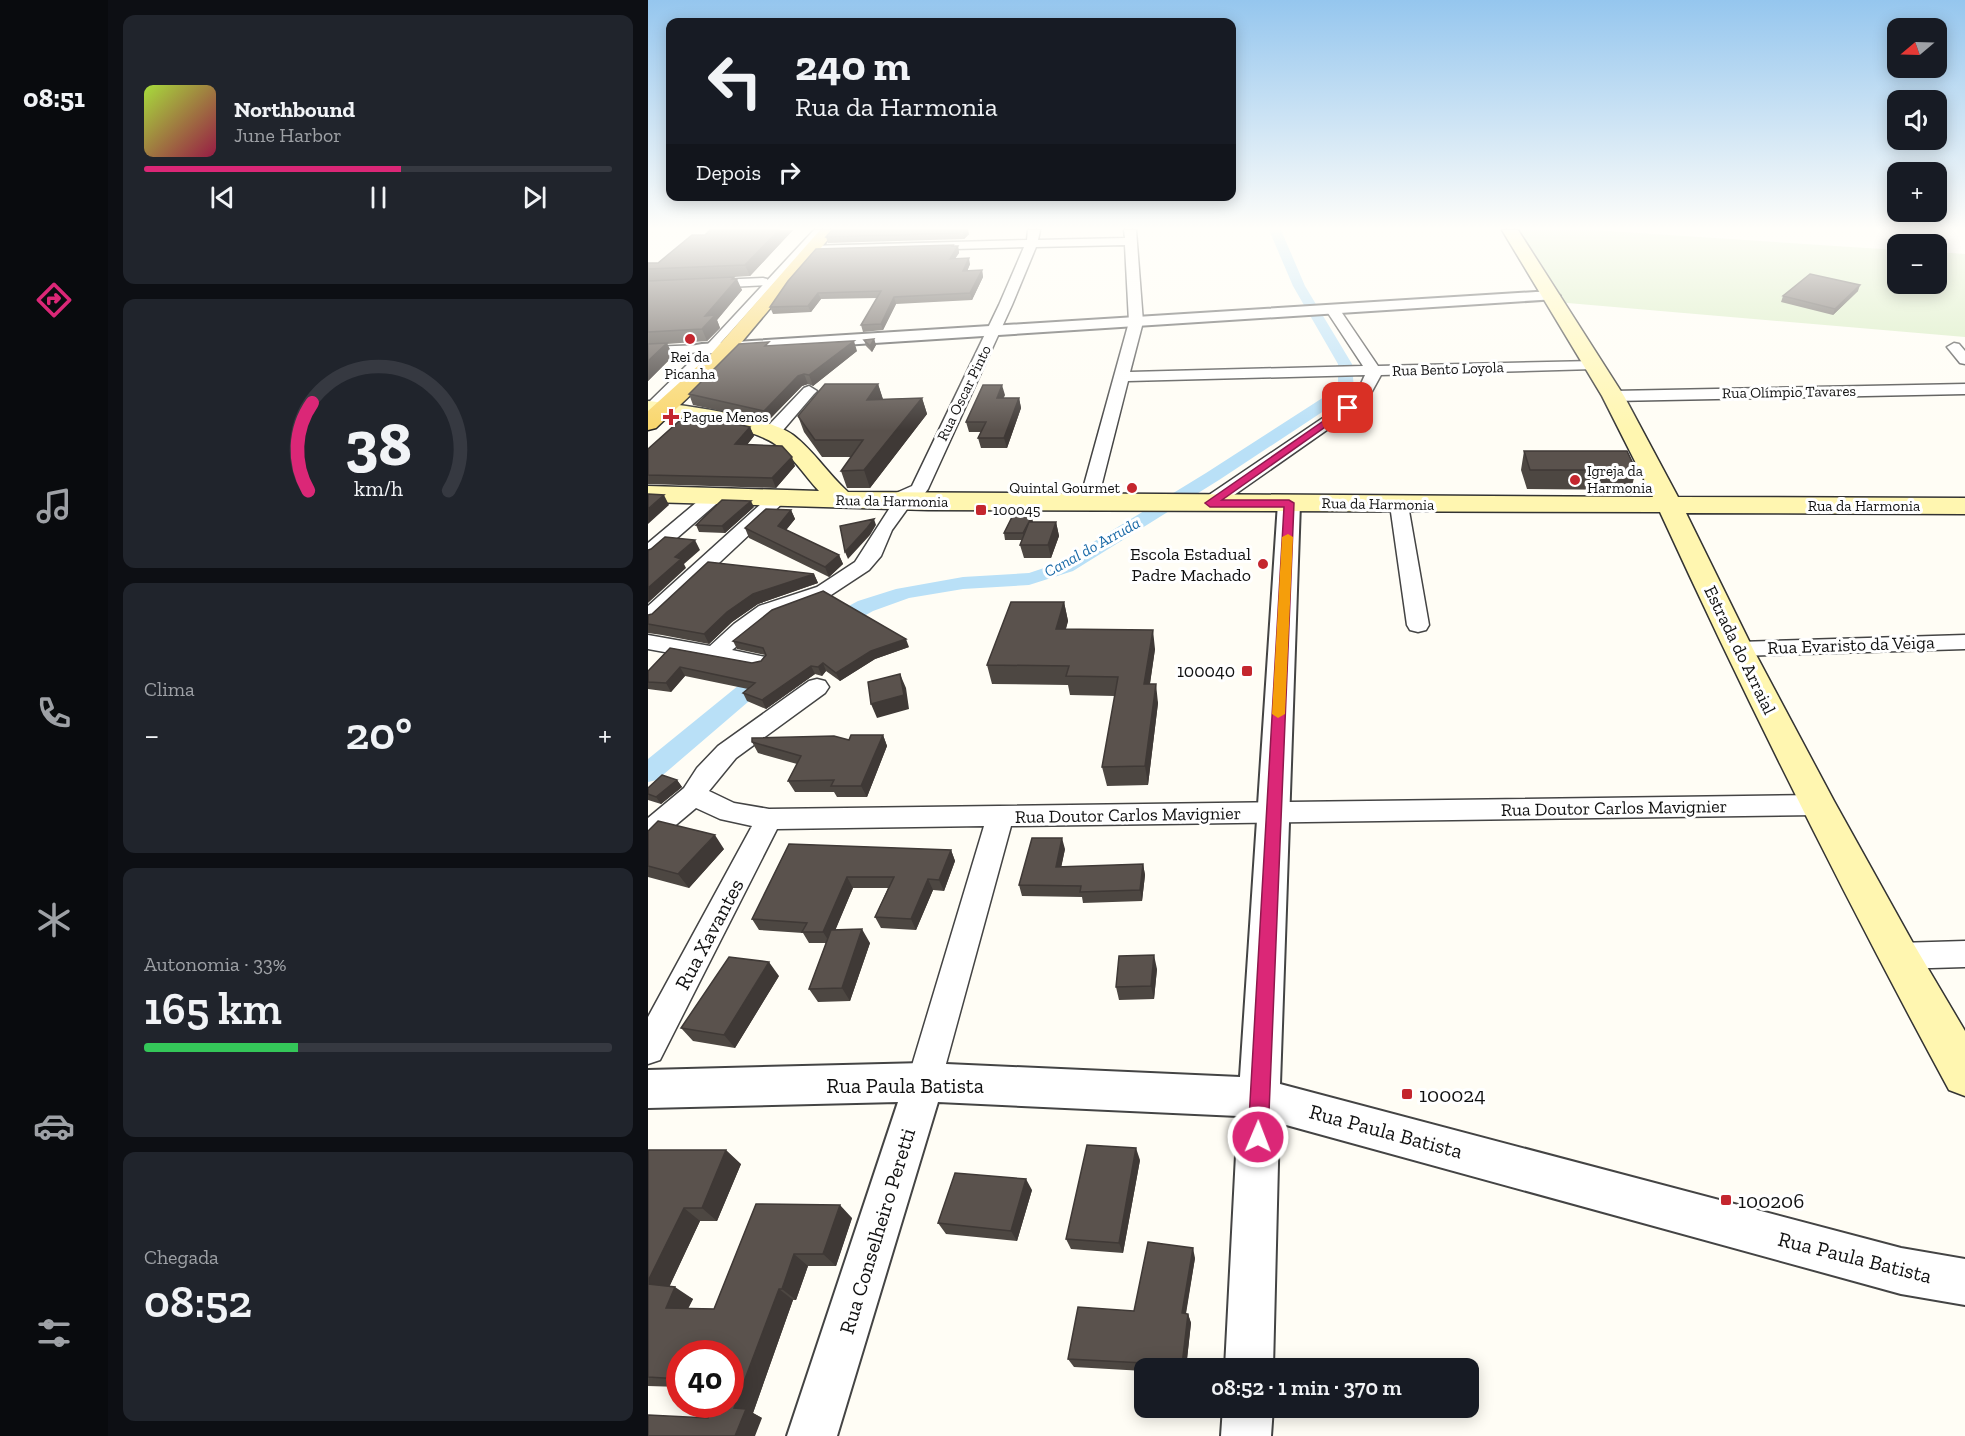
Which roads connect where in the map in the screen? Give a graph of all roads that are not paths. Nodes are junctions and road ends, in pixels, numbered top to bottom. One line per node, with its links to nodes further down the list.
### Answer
1 (751, 297): 14 (main road)
2 (757, 297): 4 (street)
3 (763, 297): 14 (main road)
4 (765, 297)
5 (1009, 297): 11 (street, Rua Oscar Pinto)
6 (1135, 297): 10 (street)
7 (1536, 297): 9 (street)
8 (1553, 297): 16 (main road, Estrada do Arraial)
9 (1328, 310): 10 (street); 17 (street)
10 (1136, 322): 11 (street); 18 (street)
11 (995, 331): 14 (street); 27 (street, Rua Oscar Pinto)
12 (1954, 347): 15 (street)
13 (648, 351): 14 (street)
14 (709, 352): 14 (street); 22 (main road)
15 (1965, 360)
16 (1594, 365): 17 (street, Rua Bento Loyola); 21 (main road, Estrada do Arraial)
17 (1371, 371): 18 (street, Rua Bento Loyola); 30 (street)
18 (1122, 377): 29 (street)
19 (1965, 388): 21 (street, Rua Olímpio Tavares)
20 (809, 391): 23 (street)
21 (1613, 396): 33 (main road, Estrada do Arraial)
22 (651, 412): 23 (main road)
23 (772, 432): 28 (main road)
24 (648, 494): 25 (main road, Rua da Harmonia)
25 (716, 495): 26 (main road, Rua da Harmonia); 35 (street)
26 (779, 497): 28 (main road, Rua da Harmonia); 36 (street)
27 (911, 498): 28 (main road, Rua da Harmonia); 29 (main road, Rua da Harmonia); 41 (street, Rua Oscar Pinto)
28 (842, 500)
29 (1088, 502): 30 (main road, Rua da Harmonia)
30 (1210, 503): 31 (main road, Rua da Harmonia)
31 (1289, 503): 32 (main road, Rua da Harmonia); 46 (street)
32 (1399, 505): 33 (main road, Rua da Harmonia); 37 (street)
33 (1670, 506): 34 (main road, Rua da Harmonia); 40 (main road, Estrada do Arraial)
34 (1965, 506)
35 (648, 553)
36 (648, 617)
37 (1418, 625)
38 (648, 642): 41 (street)
39 (1965, 642): 40 (street, Rua Evaristo da Veiga)
40 (1738, 649): 45 (main road, Estrada do Arraial)
41 (715, 654): 42 (street)
42 (757, 662)
43 (817, 687): 44 (street)
44 (693, 795): 48 (street, Rua Doutor Carlos Mavignier); 49 (street)
45 (1818, 805): 46 (street, Rua Doutor Carlos Mavignier); 51 (main road, Estrada do Arraial)
46 (1273, 812): 47 (street, Rua Doutor Carlos Mavignier); 56 (street)
47 (1000, 817): 48 (street, Rua Doutor Carlos Mavignier); 54 (street, Rua Conselheiro Peretti)
48 (769, 819): 52 (street, Rua Xavantes)
49 (648, 833)
50 (1965, 954): 51 (street)
51 (1898, 956): 53 (main road, Estrada do Arraial)
52 (648, 1049)
53 (1965, 1074)
54 (924, 1082): 55 (street, Rua Paula Batista); 56 (street, Rua Paula Batista); 60 (street, Rua Conselheiro Peretti)
55 (648, 1089)
56 (1259, 1098): 57 (street, Rua Paula Batista); 58 (street)
57 (1965, 1282)
58 (1249, 1358)
59 (1247, 1418): 61 (street)
60 (812, 1436)
61 (1246, 1436)

